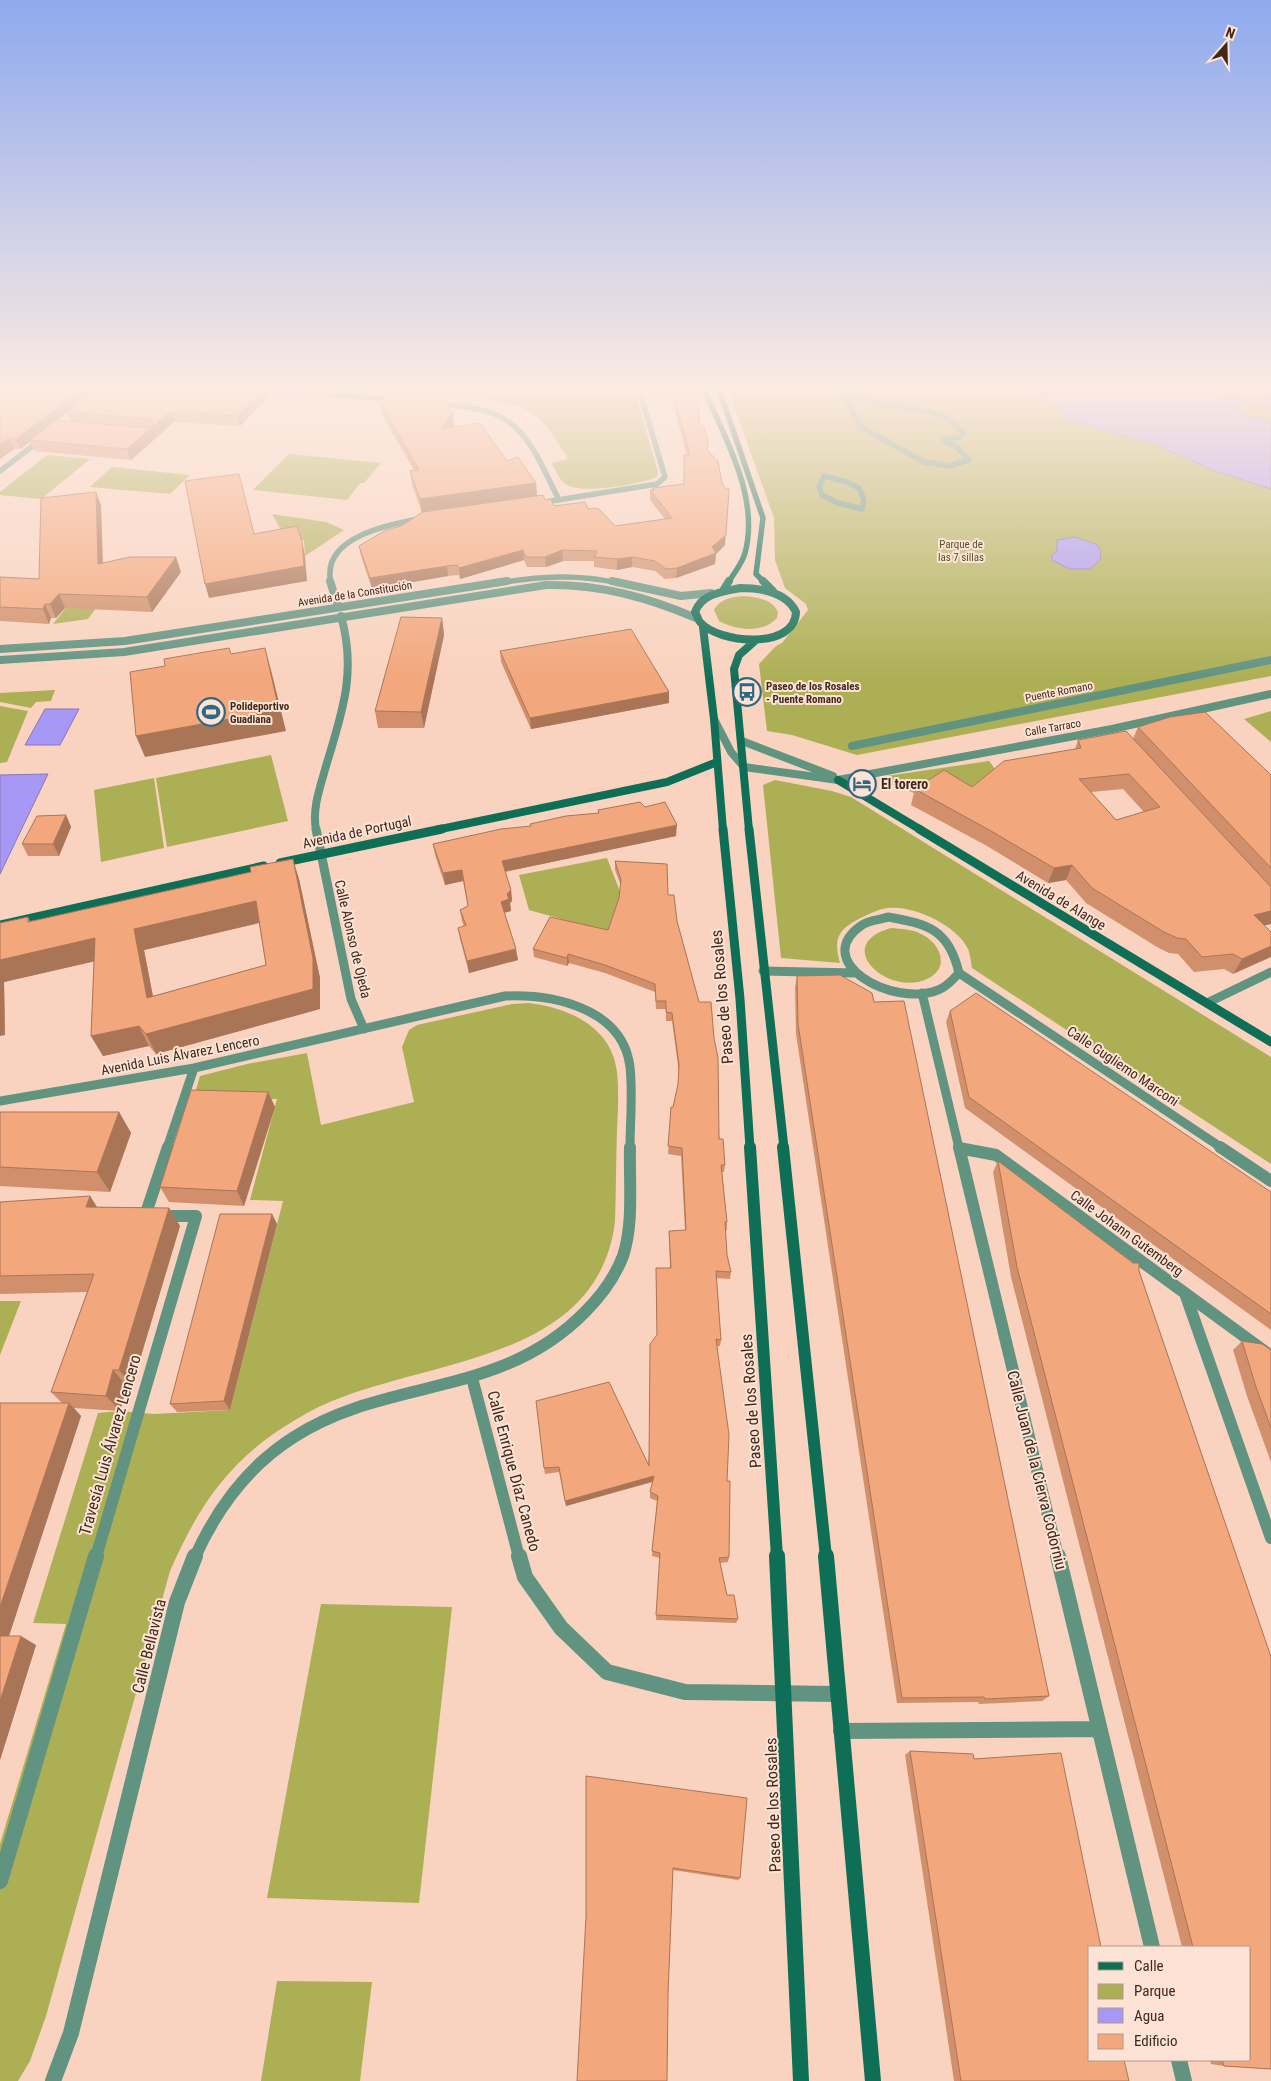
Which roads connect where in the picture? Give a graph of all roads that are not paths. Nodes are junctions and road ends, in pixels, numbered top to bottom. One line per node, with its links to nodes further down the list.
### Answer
1 (551, 486): 7 (street)
2 (644, 486): 7 (street)
3 (742, 486): 11 (main road)
4 (752, 486): 13 (main road)
5 (819, 486): 9 (street)
6 (857, 486): 9 (street)
7 (559, 500): 8 (street)
8 (535, 503)
9 (851, 508)
10 (429, 518): 14 (street)
11 (724, 589): 12 (main road); 13 (main road)
12 (711, 593): 14 (street, Avenida de la Constitución); 16 (main road)
13 (778, 595): 17 (main road)
14 (338, 606): 18 (street, Avenida de la Constitución)
15 (342, 616): 16 (street, Avenida de la Constitución); 19 (street, Avenida de la Constitución); 30 (street, Calle Alonso de Ojeda)
16 (699, 623): 17 (main road); 22 (main road, Paseo de los Rosales)
17 (756, 640): 25 (main road)
18 (0, 649)
19 (0, 660)
20 (1271, 660): 26 (street, Puente Romano)
21 (1271, 694): 23 (street, Calle Tarraco)
22 (714, 719): 27 (main road, Paseo de los Rosales); 28 (street, Paseo de los Rosales)
23 (1112, 729): 24 (street); 29 (street, Calle Tarraco)
24 (1119, 736)
25 (742, 741): 28 (main road); 29 (street)
26 (852, 746)
27 (717, 762): 30 (main road, Avenida de Portugal); 48 (main road, Paseo de los Rosales)
28 (744, 767): 29 (street, Calle Tarraco); 32 (main road)
29 (838, 780): 37 (main road, Avenida de Alange)
30 (320, 854): 31 (main road, Avenida de Portugal); 38 (street, Calle Alonso de Ojeda)
31 (0, 925)
32 (763, 971): 34 (street); 49 (main road)
33 (1271, 972): 37 (street)
34 (855, 973): 35 (street); 36 (street)
35 (959, 973): 36 (street); 43 (street, Calle Gugliemo Marconi)
36 (922, 994): 42 (street, Calle Juan de la Cierva Codorniu)
37 (1207, 1003): 39 (main road, Avenida de Alange)
38 (364, 1029): 40 (street, Avenida Luis Álvarez Lencero); 46 (street, Calle Enrique Díaz Canedo)
39 (1271, 1042)
40 (194, 1068): 41 (street, Avenida Luis Álvarez Lencero); 52 (street, Travesía Luis Álvarez Lencero)
41 (0, 1101)
42 (959, 1148): 44 (street, Calle Johann Gutemberg); 50 (street, Calle Juan de la Cierva Codorniu)
43 (1271, 1181)
44 (1186, 1296): 45 (street, Calle Johann Gutemberg); 47 (street)
45 (1271, 1356)
46 (472, 1378): 48 (street, Calle Enrique Díaz Canedo); 55 (street, Calle Bellavista)
47 (1271, 1538)
48 (784, 1694): 49 (street, Calle Enrique Díaz Canedo); 56 (main road, Paseo de los Rosales)
49 (837, 1694): 51 (main road)
50 (1099, 1729): 51 (street); 53 (street, Calle Juan de la Cierva Codorniu)
51 (841, 1731): 57 (main road)
52 (0, 1881)
53 (1152, 1946)
54 (1179, 2061): 58 (street)
55 (53, 2081)
56 (801, 2081)
57 (873, 2081)
58 (1184, 2081)

